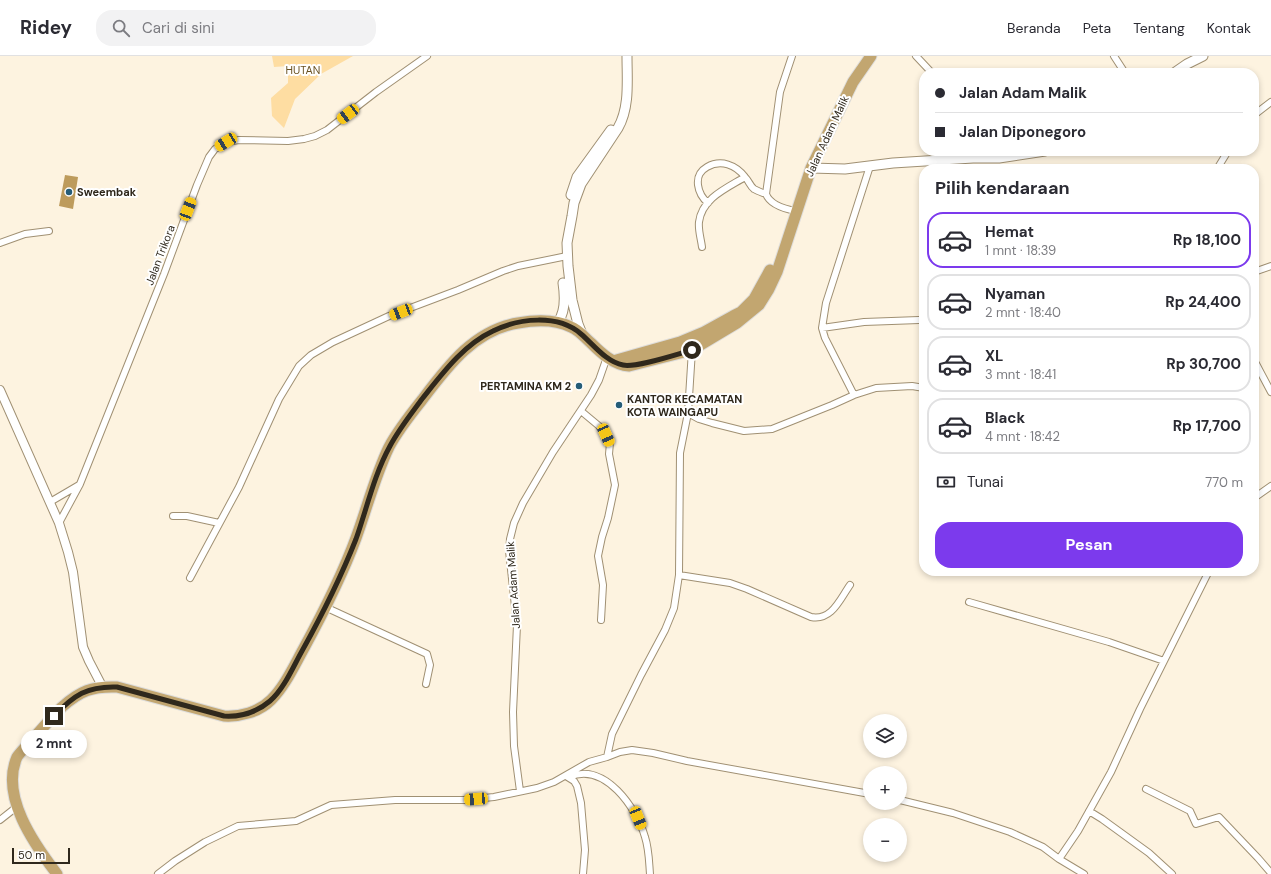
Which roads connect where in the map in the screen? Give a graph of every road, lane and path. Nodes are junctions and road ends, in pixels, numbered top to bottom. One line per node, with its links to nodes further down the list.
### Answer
1 (426, 56): 25 (street, Jalan Trikora)
2 (621, 56): 28 (main road)
3 (627, 56): 28 (main road)
4 (792, 56): 20 (street)
5 (871, 56): 18 (highway, Jalan Adam Malik)
6 (916, 56): 9 (street)
7 (1114, 56): 10 (street)
8 (1203, 56): 11 (main road)
9 (927, 68)
10 (1122, 68)
11 (1182, 68)
12 (1271, 102): 13 (street)
13 (1259, 111)
14 (963, 156): 17 (main road)
15 (982, 156): 16 (main road)
16 (1012, 156)
17 (870, 166): 18 (main road); 33 (street)
18 (811, 168): 22 (highway, Jalan Adam Malik)
19 (745, 177): 20 (street); 21 (street); 21 (street)
20 (766, 194): 22 (street)
21 (708, 203): 27 (street)
22 (794, 216): 35 (highway, Jalan Adam Malik); 36 (highway, Jalan Adam Malik)
23 (49, 231): 26 (street)
24 (172, 232): 25 (street)
25 (179, 233): 44 (street, Jalan Trikora)
26 (0, 243)
27 (702, 247)
28 (564, 257): 32 (main road); 34 (main road); 50 (street)
29 (1271, 266): 30 (street)
30 (1259, 270)
31 (919, 320): 33 (street)
32 (558, 322): 34 (highway); 56 (highway)
33 (822, 328): 41 (street)
34 (582, 334): 36 (highway)
35 (692, 350): 36 (highway, Jalan Adam Malik); 43 (street)
36 (610, 359): 42 (street, Jalan Adam Malik)
37 (1259, 369): 39 (street)
38 (919, 387): 41 (street)
39 (1271, 392)
40 (1, 395): 47 (street)
41 (854, 395): 43 (street)
42 (581, 411): 57 (street); 64 (street, Jalan Adam Malik)
43 (688, 413): 51 (street)
44 (80, 484): 47 (street); 49 (street, Jalan Trikora)
45 (1271, 486): 46 (street)
46 (1259, 494)
47 (50, 502): 49 (street)
48 (173, 516): 50 (street)
49 (59, 523): 60 (street)
50 (219, 523): 53 (street)
51 (679, 574): 54 (street); 61 (street)
52 (1206, 576): 58 (street)
53 (190, 578)
54 (850, 585)
55 (969, 602): 58 (street)
56 (324, 607): 59 (street); 60 (highway)
57 (601, 620)
58 (1164, 661): 68 (street)
59 (426, 684)
60 (102, 686): 67 (highway)
61 (607, 757): 62 (street); 65 (street)
62 (567, 776): 64 (street); 74 (street); 75 (street)
63 (1146, 789): 71 (street)
64 (520, 791): 73 (street)
65 (863, 793)
66 (907, 802): 70 (street)
67 (14, 809): 69 (street); 72 (highway)
68 (1088, 811): 70 (street); 77 (street)
69 (0, 820)
70 (1059, 859): 76 (street)
71 (1271, 873)
72 (57, 874)
73 (158, 874)
74 (583, 874)
75 (650, 874)
76 (1084, 874)
77 (1172, 874)

